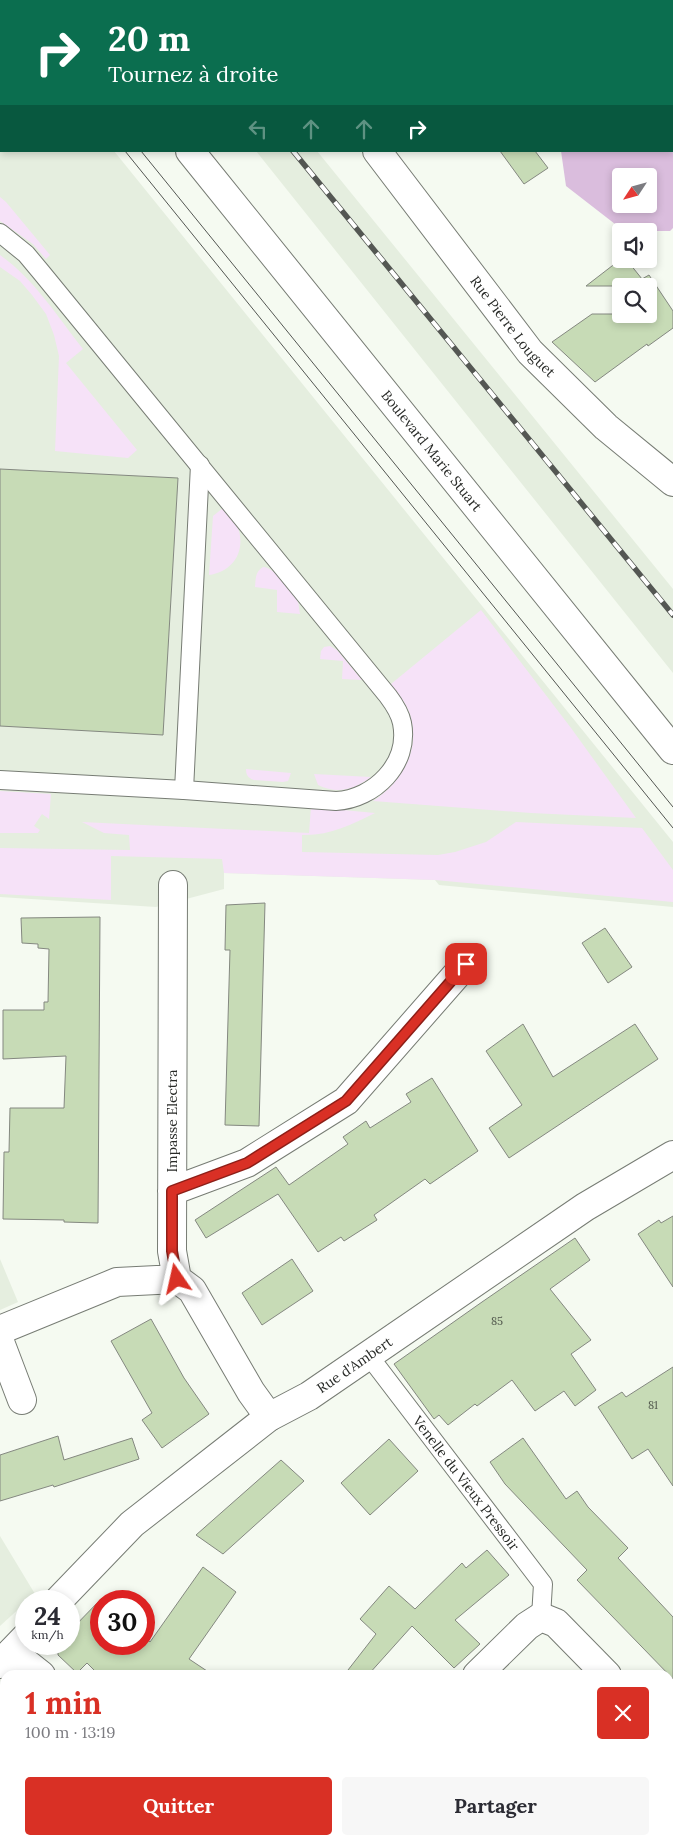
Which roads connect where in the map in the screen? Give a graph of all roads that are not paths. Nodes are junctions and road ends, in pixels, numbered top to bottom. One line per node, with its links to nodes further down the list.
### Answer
1 (191, 152): 6 (street, Boulevard Marie Stuart)
2 (378, 152): 5 (street, Rue Pierre Louguet)
3 (0, 233): 4 (lane)
4 (200, 465): 8 (lane); 8 (lane)
5 (673, 482)
6 (673, 750)
7 (0, 780): 8 (lane)
8 (184, 790)
9 (173, 885): 12 (street, Impasse Electra)
10 (466, 964): 12 (street)
11 (673, 1156): 16 (street, Rue d'Ambert)
12 (172, 1191): 13 (street, Impasse Electra)
13 (177, 1279): 14 (street); 18 (street)
14 (0, 1330)
15 (0, 1342): 17 (street)
16 (369, 1356): 18 (street, Rue d'Ambert); 20 (lane, Venelle du Vieux Pressoir)
17 (22, 1400)
18 (269, 1417): 19 (street, Rue d'Ambert)
19 (69, 1590)
20 (540, 1617): 23 (street); 24 (street)
21 (13, 1651): 22 (street)
22 (35, 1670)
23 (481, 1670)
24 (602, 1670)

